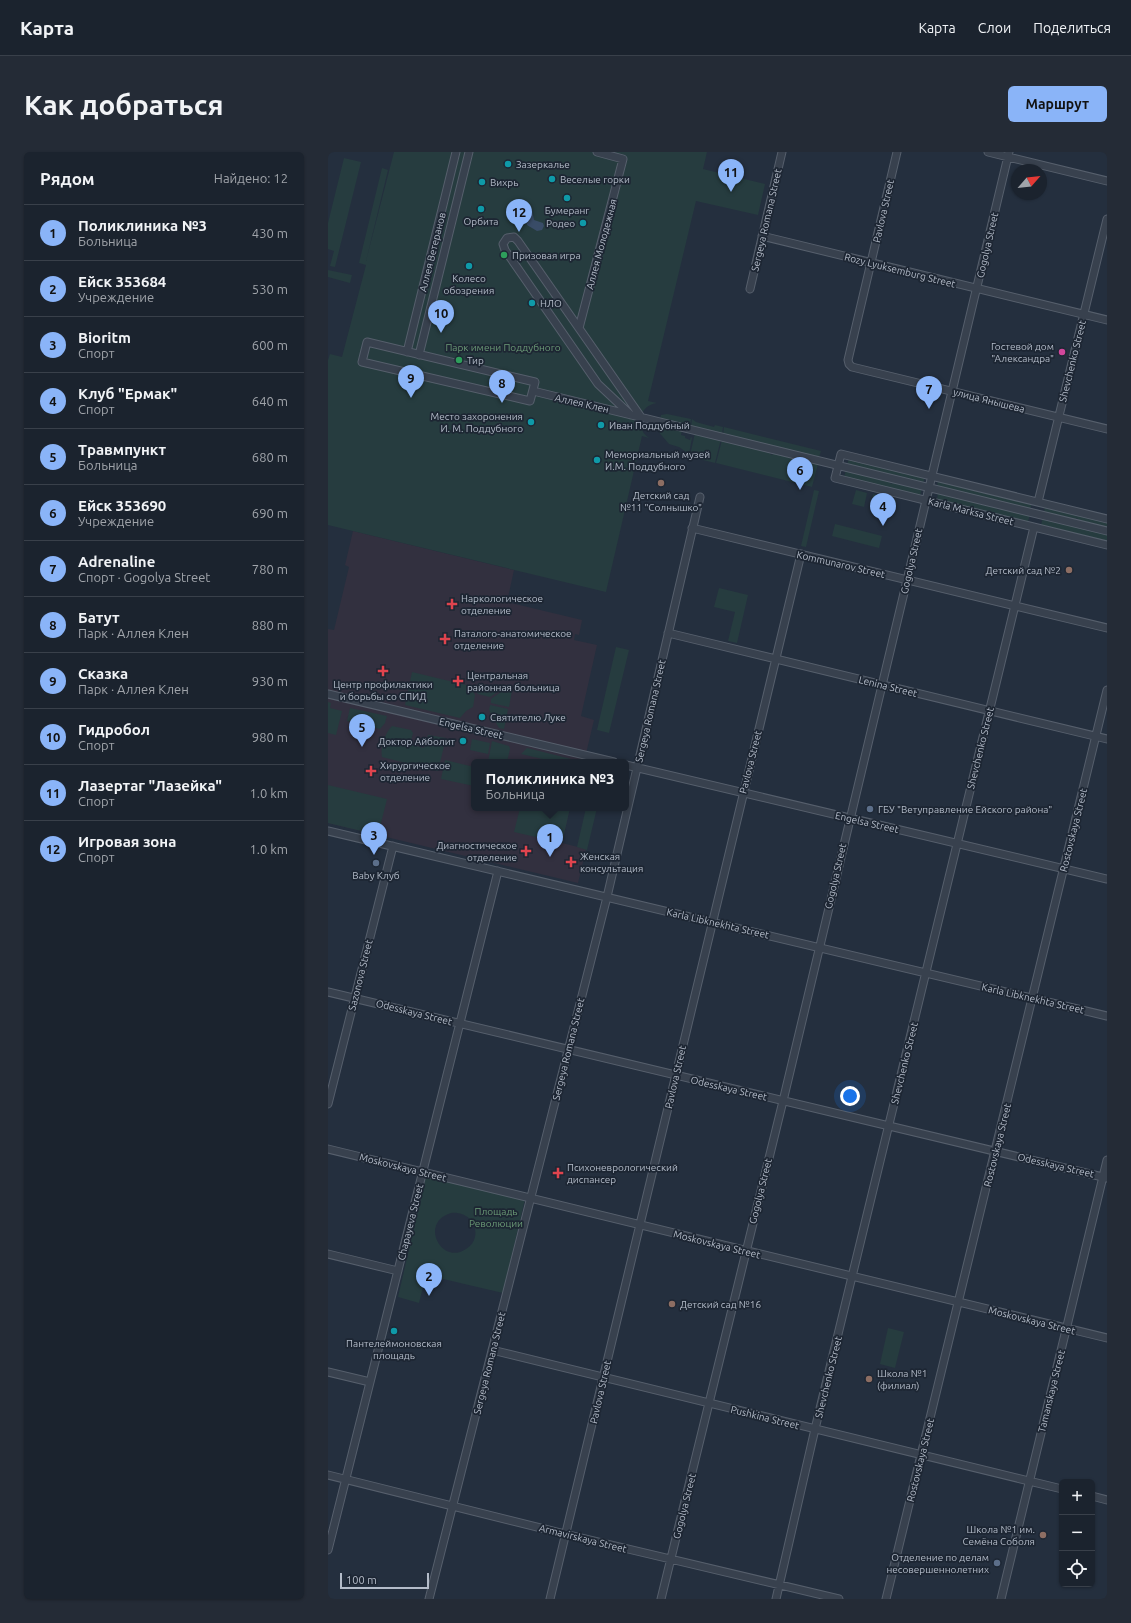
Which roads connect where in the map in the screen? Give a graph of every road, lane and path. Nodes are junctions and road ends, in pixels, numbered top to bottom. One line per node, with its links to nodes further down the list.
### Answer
1 (456, 152): 17 (street, Аллея Ветеранов)
2 (469, 152): 18 (street)
3 (597, 152): 16 (street, Аллея Молодежная)
4 (782, 152): 10 (street, Sergeya Romana Street)
5 (897, 152): 11 (street, Pavlova Street)
6 (988, 152): 7 (street)
7 (1008, 154): 8 (street); 12 (street, Gogolya Street)
8 (1107, 181)
9 (1107, 219): 14 (street, Shevchenko Street)
10 (762, 236): 11 (street, Rozy Lyuksemburg Street); 13 (street, Sergeya Romana Street)
11 (871, 263): 12 (street, Rozy Lyuksemburg Street); 19 (street, Pavlova Street)
12 (976, 288): 14 (street, Rozy Lyuksemburg Street); 20 (street, Gogolya Street)
13 (750, 289)
14 (1084, 314): 15 (street, Rozy Lyuksemburg Street); 23 (street, Shevchenko Street)
15 (1107, 320)
16 (579, 328): 22 (street); 24 (street)
17 (407, 352): 18 (street); 21 (street)
18 (419, 355): 21 (street)
19 (849, 364): 20 (street, улица Янышева)
20 (952, 391): 23 (street, улица Янышева); 27 (street, Gogolya Street)
21 (533, 392): 22 (street, Аллея Клен)
22 (631, 415): 24 (street, Аллея Клен)
23 (1059, 417): 25 (street, улица Янышева); 31 (street, Shevchenko Street)
24 (641, 418): 26 (street, Аллея Клен)
25 (1107, 429)
26 (838, 466): 27 (street); 28 (street, Аллея Клен); 30 (street, Karla Marksa Street)
27 (931, 476): 28 (street, Gogolya Street); 31 (street)
28 (928, 488): 30 (street, Gogolya Street); 35 (street, Аллея Клен)
29 (700, 497): 34 (street, Sergeya Romana Street)
30 (926, 500): 33 (street, Karla Marksa Street); 38 (street, Gogolya Street)
31 (1038, 502): 32 (street)
32 (1107, 519)
33 (1034, 526): 36 (street, Karla Marksa Street); 39 (street, Shevchenko Street)
34 (692, 528): 37 (street, Kommunarov Street); 41 (street, Sergeya Romana Street)
35 (1107, 531)
36 (1107, 544)
37 (801, 554): 38 (street, Kommunarov Street); 42 (street, Pavlova Street)
38 (906, 580): 39 (street, Kommunarov Street); 43 (street, Gogolya Street)
39 (1014, 605): 40 (street, Kommunarov Street); 46 (street, Shevchenko Street)
40 (1107, 628)
41 (668, 633): 42 (street, Lenina Street); 51 (street, Sergeya Romana Street)
42 (775, 659): 43 (street, Lenina Street); 52 (street, Pavlova Street)
43 (881, 685): 46 (street, Lenina Street); 55 (street, Gogolya Street)
44 (1107, 690): 47 (street, Rostovskaya Street)
45 (328, 694): 49 (street, Engelsa Street)
46 (989, 711): 47 (street, Lenina Street); 57 (street, Shevchenko Street)
47 (1096, 737): 48 (street, Lenina Street); 59 (street, Rostovskaya Street)
48 (1107, 739)
49 (601, 759)
50 (629, 766): 51 (street, Engelsa Street)
51 (637, 767): 52 (street, Engelsa Street); 53 (street, Sergeya Romana Street)
52 (743, 792): 55 (street, Engelsa Street); 63 (street, Pavlova Street)
53 (629, 802)
54 (627, 811): 62 (street, Sergeya Romana Street)
55 (849, 818): 57 (street, Engelsa Street); 64 (street, Gogolya Street)
56 (328, 831): 58 (street, Karla Libknekhta Street)
57 (957, 843): 59 (street, Engelsa Street); 65 (street, Shevchenko Street)
58 (393, 846): 60 (street, Karla Libknekhta Street); 67 (street, Sazonova Street)
59 (1064, 869): 61 (street, Engelsa Street); 68 (street, Rostovskaya Street)
60 (498, 871): 62 (street, Karla Libknekhta Street); 70 (street, Chapayeva Street)
61 (1107, 879)
62 (607, 897): 63 (street, Karla Libknekhta Street); 71 (street, Sergeya Romana Street)
63 (712, 922): 64 (street, Karla Libknekhta Street); 72 (street, Pavlova Street)
64 (818, 948): 65 (street, Karla Libknekhta Street); 73 (street, Gogolya Street)
65 (926, 973): 68 (street, Karla Libknekhta Street); 75 (street, Shevchenko Street)
66 (328, 992): 67 (street, Odesskaya Street)
67 (354, 998): 70 (street, Odesskaya Street); 74 (street, Sazonova Street)
68 (1033, 998): 69 (street, Karla Libknekhta Street); 77 (street, Rostovskaya Street)
69 (1107, 1016)
70 (461, 1024): 71 (street, Odesskaya Street); 79 (street, Chapayeva Street)
71 (568, 1050): 72 (street, Odesskaya Street); 81 (street, Sergeya Romana Street)
72 (675, 1075): 73 (street, Odesskaya Street); 82 (street, Pavlova Street)
73 (783, 1101): 75 (street, Odesskaya Street); 83 (street, Gogolya Street)
74 (328, 1104)
75 (889, 1126): 77 (street, Odesskaya Street); 86 (street, Shevchenko Street)
76 (328, 1149): 79 (street, Moskovskaya Street)
77 (996, 1151): 80 (street, Odesskaya Street); 87 (street, Rostovskaya Street)
78 (1107, 1160): 80 (street, Tamanskaya Street)
79 (423, 1172): 81 (street, Moskovskaya Street); 85 (street, Chapayeva Street)
80 (1105, 1177): 88 (street, Tamanskaya Street)
81 (530, 1198): 82 (street, Moskovskaya Street); 90 (street, Sergeya Romana Street)
82 (639, 1225): 83 (street, Moskovskaya Street); 92 (street, Pavlova Street)
83 (746, 1250): 86 (street, Moskovskaya Street); 94 (street, Gogolya Street)
84 (328, 1254): 85 (street)
85 (398, 1271): 93 (street, Chapayeva Street)
86 (853, 1276): 87 (street, Moskovskaya Street); 95 (street, Shevchenko Street)
87 (959, 1302): 88 (street, Moskovskaya Street); 96 (street, Rostovskaya Street)
88 (1066, 1328): 89 (street, Moskovskaya Street); 99 (street, Tamanskaya Street)
89 (1107, 1338)
90 (492, 1350): 92 (street, Pushkina Street); 103 (street, Sergeya Romana Street)
91 (328, 1372): 93 (street)
92 (603, 1377): 94 (street, Pushkina Street); 104 (street, Pavlova Street)
93 (370, 1382): 98 (street, Chapayeva Street)
94 (709, 1403): 95 (street, Pushkina Street); 106 (street, Gogolya Street)
95 (815, 1429): 96 (street, Pushkina Street); 107 (street, Shevchenko Street)
96 (922, 1454): 99 (street, Pushkina Street); 113 (street, Rostovskaya Street)
97 (328, 1475): 98 (street, Armavirskaya Street)
98 (346, 1479): 103 (street, Armavirskaya Street); 105 (street, Chapayeva Street)
99 (1030, 1481): 100 (street, Pushkina Street); 114 (street, Tamanskaya Street)
100 (1059, 1488)
101 (1095, 1497): 102 (street)
102 (1107, 1500)
103 (453, 1506): 104 (street, Armavirskaya Street); 108 (street, Sergeya Romana Street)
104 (566, 1534): 106 (street, Armavirskaya Street); 109 (street, Pavlova Street)
105 (328, 1550)
106 (671, 1559): 107 (street, Armavirskaya Street); 110 (street, Gogolya Street)
107 (779, 1585): 111 (street, Shevchenko Street); 112 (street, Armavirskaya Street)
108 (429, 1599)
109 (550, 1599)
110 (661, 1599)
111 (776, 1599)
112 (839, 1599)
113 (886, 1599)
114 (1001, 1599)

